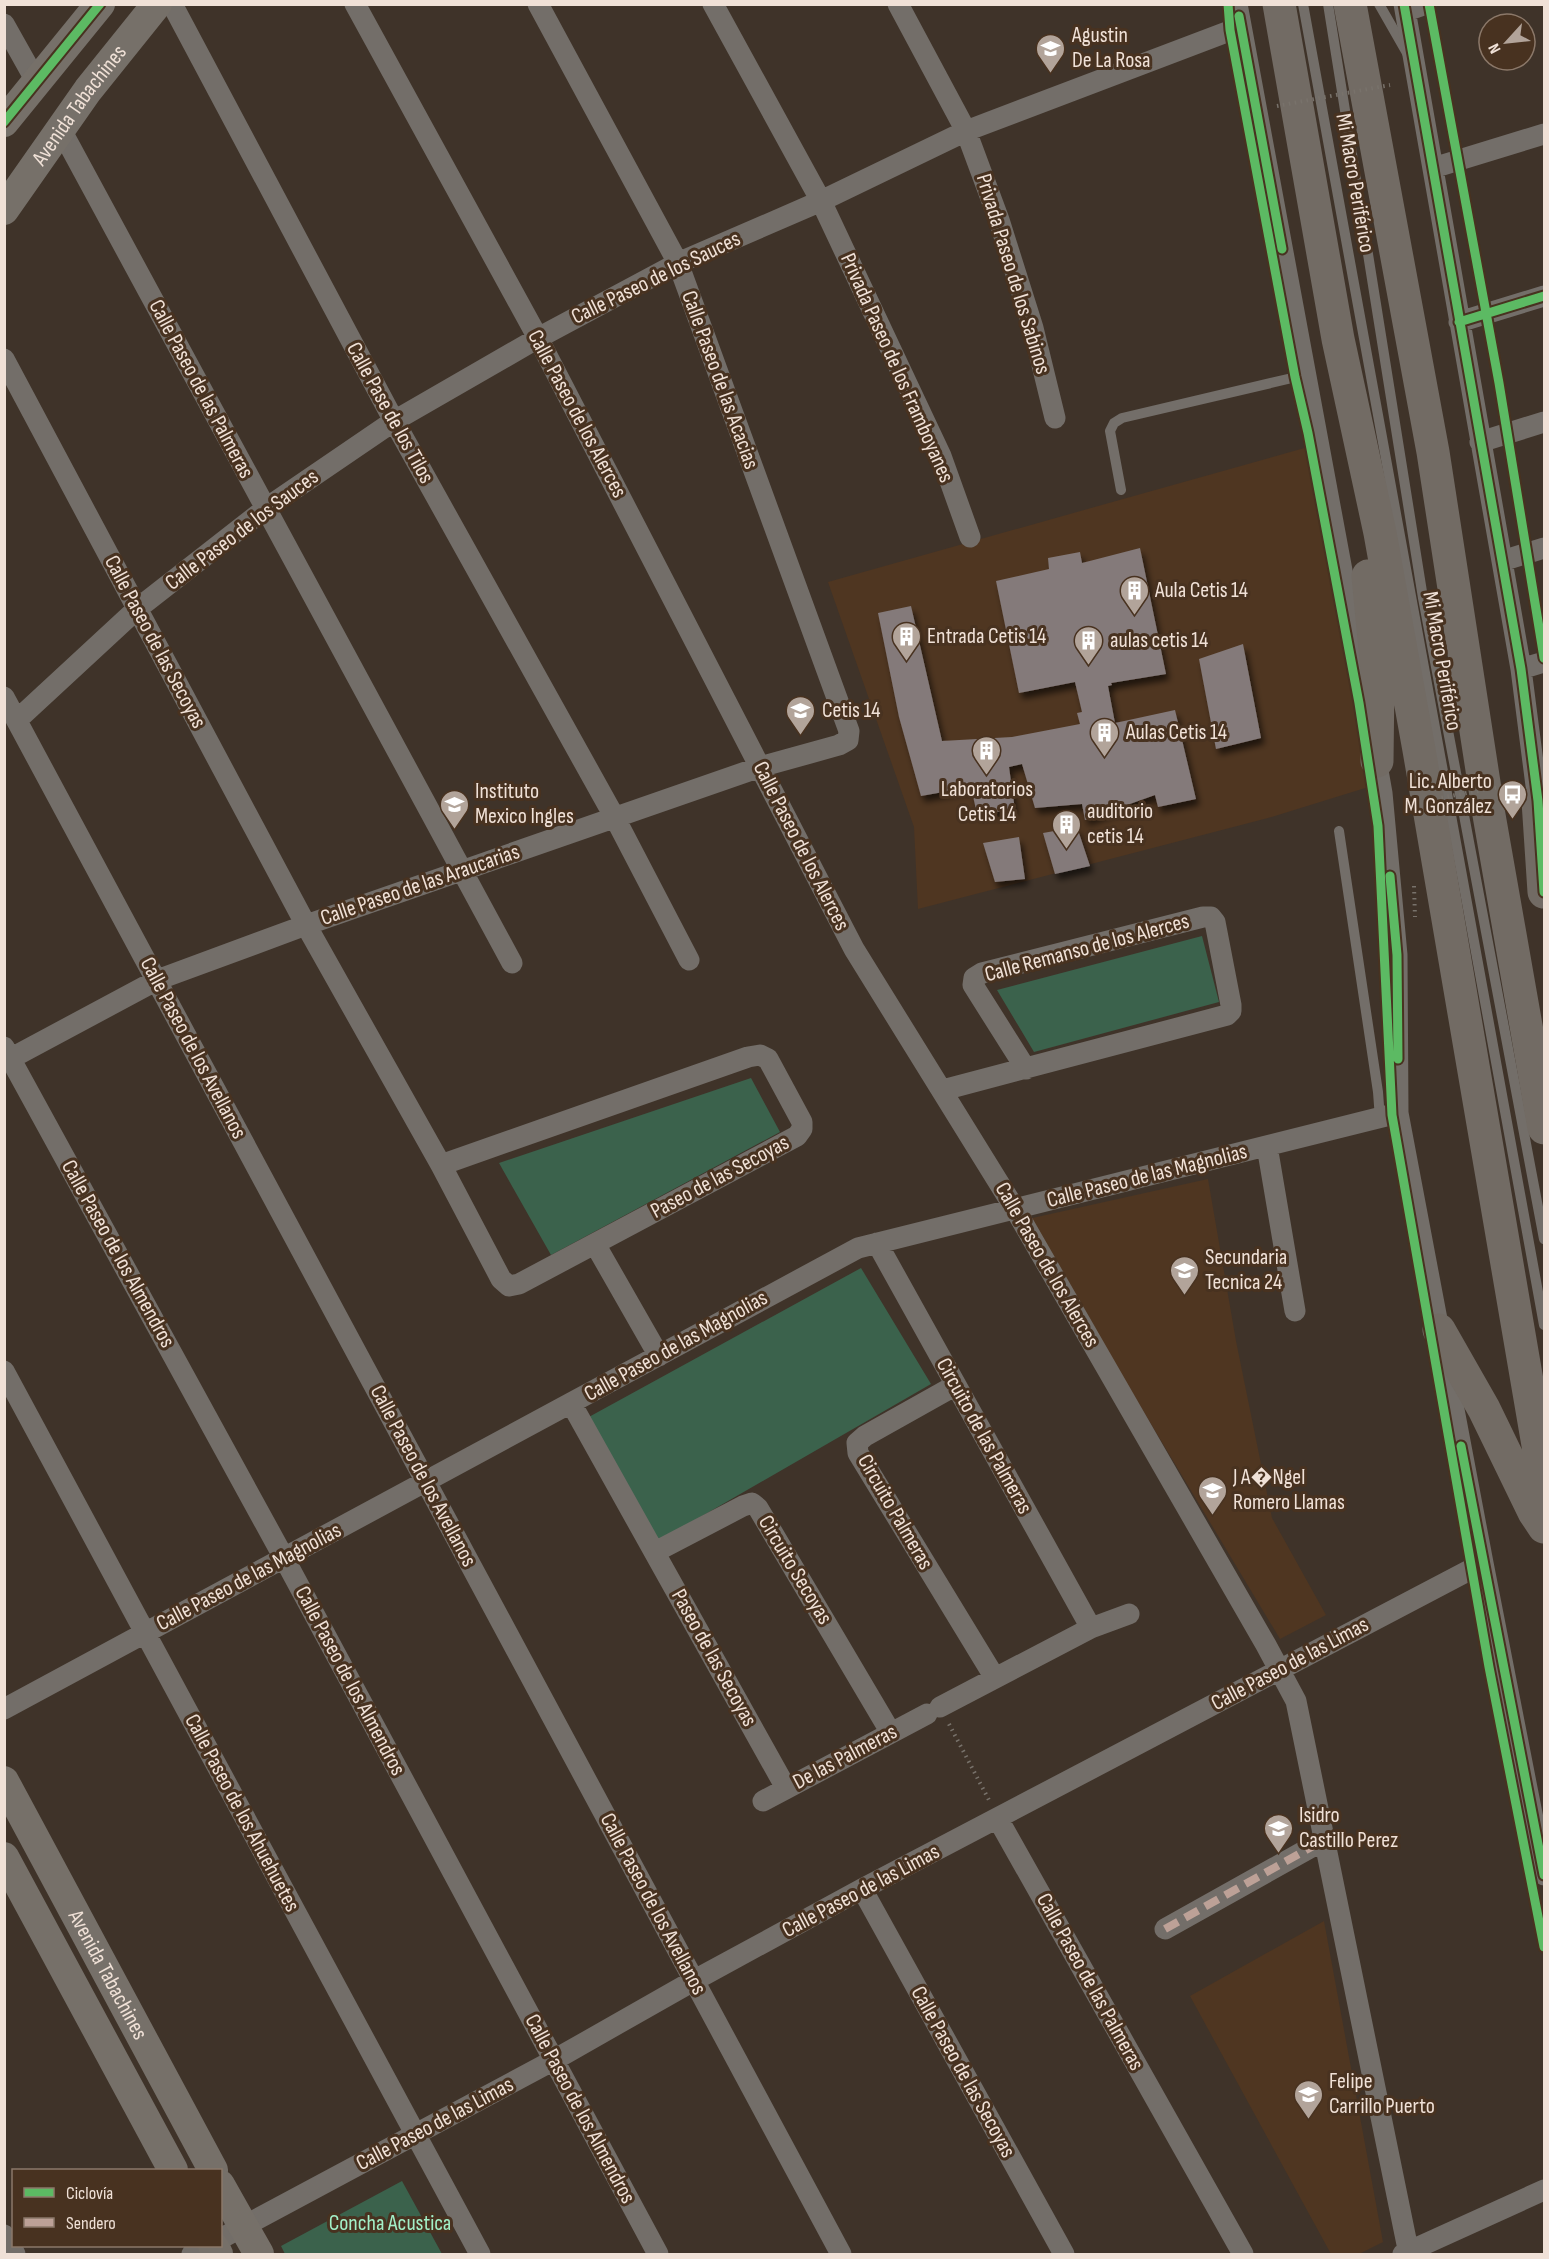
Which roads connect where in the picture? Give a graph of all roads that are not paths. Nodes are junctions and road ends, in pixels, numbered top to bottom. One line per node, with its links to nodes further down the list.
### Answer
1 (157, 4): 18 (street, Avenida Tabachines)
2 (172, 4): 38 (street, Calle Pase de los Tilos)
3 (355, 4): 33 (street, Calle Paseo de los Alerces)
4 (538, 4): 30 (street, Calle Paseo de las Acacias)
5 (713, 4): 28 (street, Privada Paseo de los Framboyanes)
6 (898, 4): 25 (street, Privada Paseo de los Sabinos)
7 (1237, 4): 17 (street)
8 (1278, 4): 34 (highway)
9 (1303, 4): 75 (lane, Mi Macro Periférico)
10 (1328, 4): 71 (lane, Mi Macro Periférico)
11 (1350, 4): 67 (highway)
12 (1379, 4): 20 (lane)
13 (1426, 4): 15 (street)
14 (99, 5): 18 (street); 19 (street, Avenida Tabachines)
15 (1405, 8): 20 (street)
16 (4, 24): 21 (street)
17 (1240, 27): 25 (street, Calle Paseo de los Sauces); 36 (street)
18 (124, 45): 22 (street, Avenida Tabachines)
19 (65, 46): 21 (street, Avenida Tabachines); 22 (street)
20 (1415, 66): 27 (street)
21 (36, 81): 23 (street, Avenida Tabachines)
22 (88, 90): 24 (street, Avenida Tabachines)
23 (4, 122)
24 (60, 128): 29 (street, Avenida Tabachines); 42 (street, Calle Paseo de las Palmeras)
25 (966, 131): 28 (street, Calle Paseo de los Sauces); 37 (street, Privada Paseo de los Sabinos)
26 (1545, 134): 27 (street)
27 (1433, 168): 32 (street)
28 (820, 201): 30 (street, Calle Paseo de los Sauces); 43 (street, Privada Paseo de los Framboyanes)
29 (4, 210)
30 (678, 263): 33 (street, Calle Paseo de los Sauces); 51 (street, Calle Paseo de las Acacias)
31 (1545, 296): 32 (street)
32 (1459, 322): 40 (street)
33 (538, 338): 38 (street, Calle Paseo de los Sauces); 53 (street, Calle Paseo de los Alerces)
34 (1338, 339): 52 (highway); 81 (highway)
35 (4, 359): 46 (street, Calle Paseo de las Secoyas)
36 (1305, 375): 41 (lane); 52 (street)
37 (1055, 418)
38 (394, 421): 42 (street, Calle Paseo de los Sauces); 55 (street, Calle Pase de los Tilos)
39 (1545, 422): 40 (street)
40 (1480, 442): 45 (street)
41 (1121, 490)
42 (265, 509): 46 (street, Calle Paseo de los Sauces); 57 (street, Calle Paseo de las Palmeras)
43 (970, 537)
44 (1545, 548): 45 (street)
45 (1502, 561): 48 (street)
46 (137, 609): 50 (street, Calle Paseo de los Sauces); 59 (street, Calle Paseo de las Secoyas)
47 (1545, 662): 48 (street)
48 (1521, 669): 54 (street)
49 (4, 697): 50 (street, Calle Paseo de los Avellanos)
50 (17, 720): 62 (street, Calle Paseo de los Avellanos)
51 (848, 740): 53 (street, Calle Paseo de las Araucarias)
52 (1377, 761): 66 (street)
53 (760, 767): 55 (street, Calle Paseo de las Araucarias); 65 (street, Calle Paseo de los Alerces)
54 (1531, 795): 58 (highway)
55 (615, 818): 57 (street, Calle Paseo de las Araucarias); 60 (street, Calle Pase de los Tilos)
56 (1339, 831): 66 (lane)
57 (462, 871): 59 (street, Calle Paseo de las Araucarias); 61 (street, Calle Paseo de las Palmeras)
58 (1545, 892)
59 (306, 925): 62 (street, Calle Paseo de las Araucarias); 69 (street, Paseo de las Secoyas)
60 (689, 960)
61 (512, 963)
62 (157, 980): 63 (street, Calle Paseo de las Araucarias); 82 (street, Calle Paseo de los Avellanos)
63 (7, 1056): 85 (street, Calle Paseo de los Almendros)
64 (1026, 1069): 64 (street, Calle Remanso de los Alerces); 65 (street, Calle Remanso de los Alerces)
65 (943, 1090): 70 (street, Calle Paseo de los Alerces)
66 (1389, 1116): 68 (street, Calle Paseo de las Magnolias); 76 (street)
67 (1545, 1128)
68 (1267, 1146): 70 (street, Calle Paseo de las Magnolias); 74 (street)
69 (441, 1165): 73 (street, Paseo de las Secoyas); 73 (street, Paseo de las Secoyas)
70 (1015, 1209): 72 (street, Calle Paseo de las Magnolias); 90 (street, Calle Paseo de los Alerces)
71 (1545, 1239)
72 (877, 1243): 77 (street, Calle Paseo de las Magnolias); 79 (street, Circuito de las Palmeras)
73 (596, 1244): 77 (street)
74 (1295, 1311)
75 (1545, 1325)
76 (1439, 1330): 83 (highway); 86 (street)
77 (659, 1356): 80 (street, Calle Paseo de las Magnolias)
78 (4, 1371): 89 (street, Calle Paseo de los Ahuehuetes)
79 (956, 1385): 88 (street, Circuito de las Palmeras); 91 (street, Circuito Palmeras)
80 (571, 1403): 82 (street, Calle Paseo de las Magnolias); 84 (street, Paseo de las Secoyas)
81 (1545, 1480)
82 (426, 1481): 85 (street, Calle Paseo de las Magnolias); 103 (street, Calle Paseo de los Avellanos)
83 (1545, 1527)
84 (656, 1552): 93 (street, Circuito Secoyas); 95 (street, Paseo de las Secoyas)
85 (284, 1558): 89 (street, Calle Paseo de las Magnolias); 104 (street, Calle Paseo de los Almendros)
86 (1483, 1563): 90 (street, Calle Paseo de las Limas); 100 (street)
87 (1129, 1614): 88 (street, De las Palmeras)
88 (1091, 1629): 91 (street, De las Palmeras)
89 (145, 1633): 92 (street, Calle Paseo de las Magnolias); 105 (street, Calle Paseo de los Ahuehuetes)
90 (1279, 1670): 97 (street, Calle Paseo de las Limas); 98 (street, Calle Paseo de los Alerces)
91 (994, 1678): 93 (street, De las Palmeras)
92 (4, 1709)
93 (891, 1733): 95 (street, De las Palmeras)
94 (4, 1781): 107 (street, Avenida Tabachines)
95 (786, 1788): 96 (street, De las Palmeras)
96 (763, 1801)
97 (998, 1819): 101 (street, Calle Paseo de las Limas); 120 (street, Calle Paseo de las Palmeras)
98 (1324, 1840): 102 (street); 121 (street, Calle Paseo de los Alerces)
99 (4, 1857): 106 (street, Avenida Tabachines)
100 (1545, 1875)
101 (862, 1889): 103 (street, Calle Paseo de las Limas); 119 (street, Calle Paseo de las Secoyas)
102 (1165, 1929)
103 (693, 1980): 104 (street, Calle Paseo de las Limas); 118 (street, Calle Paseo de los Avellanos)
104 (554, 2060): 105 (street, Calle Paseo de las Limas); 117 (street, Calle Paseo de los Almendros)
105 (415, 2135): 110 (street, Calle Paseo de las Limas); 116 (street, Calle Paseo de los Ahuehuetes)
106 (172, 2169)
107 (212, 2169)
108 (1545, 2190): 121 (street)
109 (222, 2192): 110 (street)
110 (232, 2233): 115 (street)
111 (4, 2235): 113 (street)
112 (209, 2247): 114 (street)
113 (15, 2254)
114 (192, 2254)
115 (259, 2254)
116 (480, 2254)
117 (658, 2254)
118 (841, 2254)
119 (1064, 2254)
120 (1243, 2254)
121 (1407, 2254)

